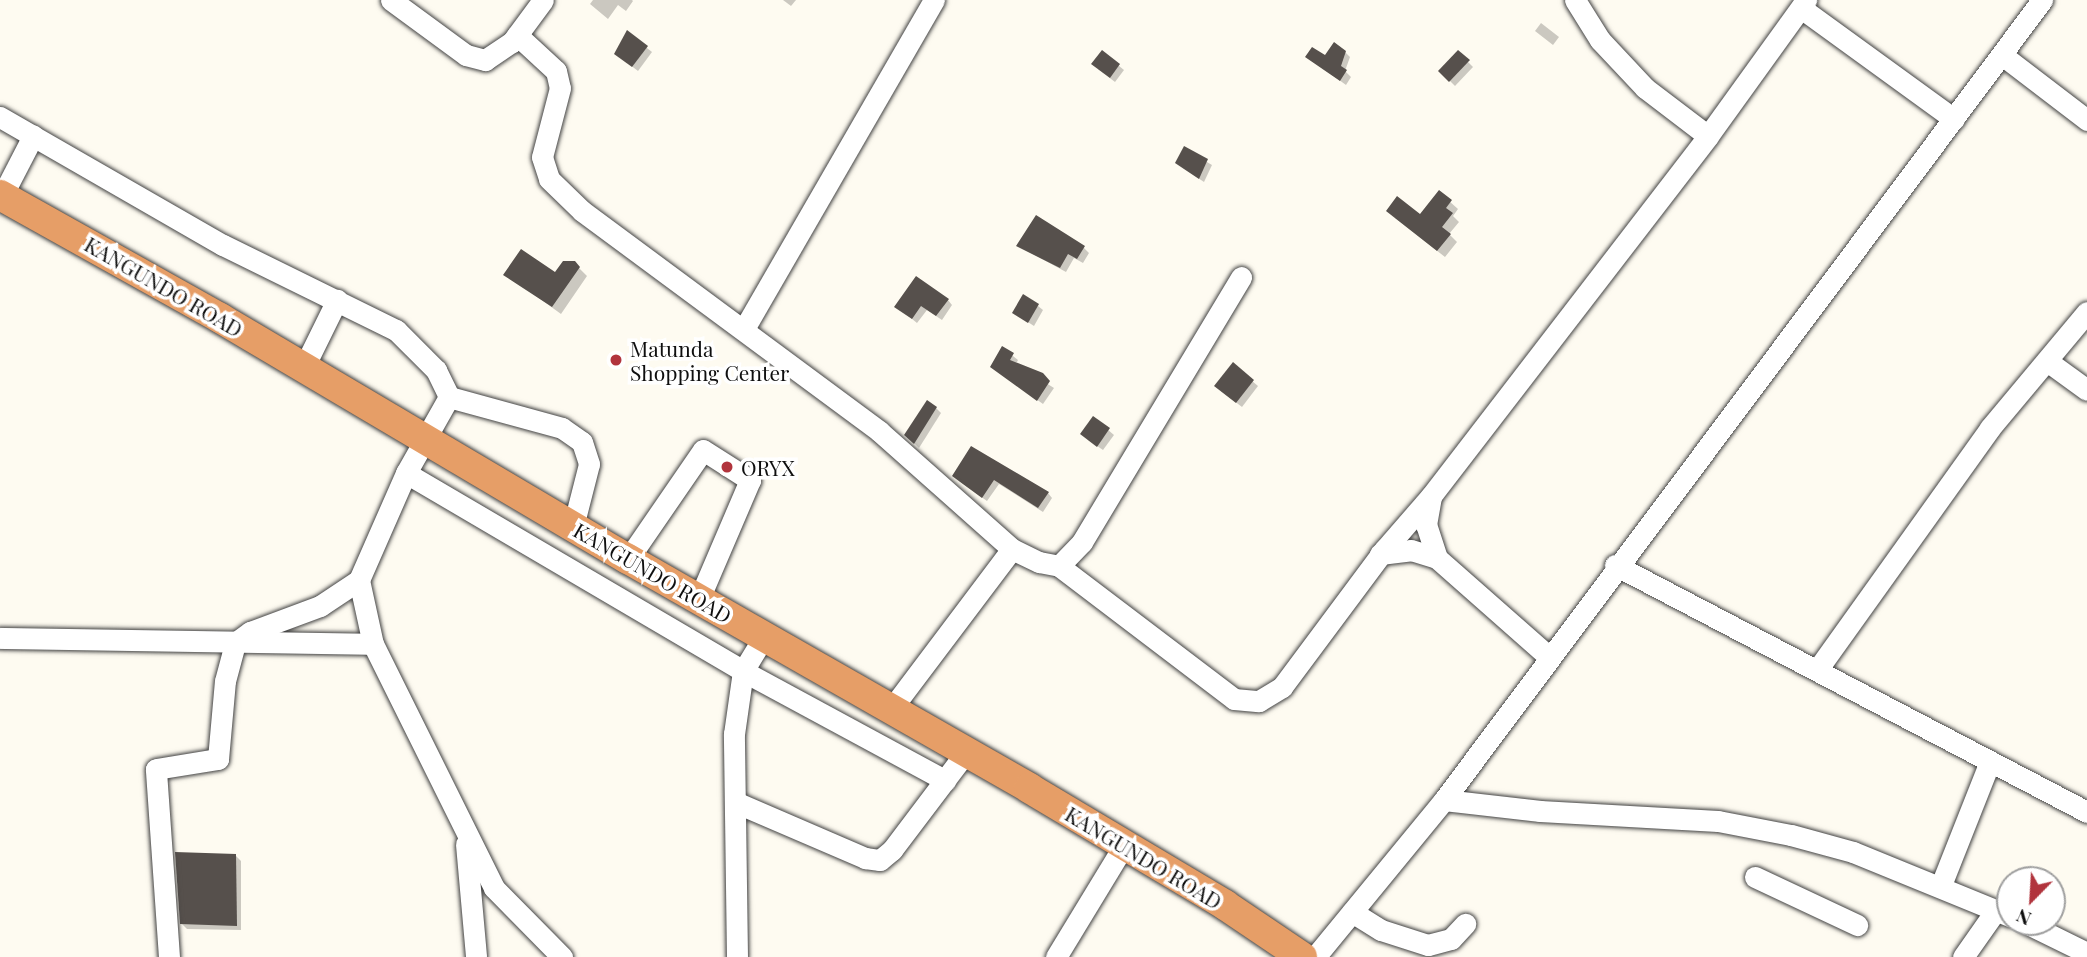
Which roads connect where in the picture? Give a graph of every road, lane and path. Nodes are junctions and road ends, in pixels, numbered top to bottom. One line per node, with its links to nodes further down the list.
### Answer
1 (391, 0): 7 (street)
2 (543, 0): 7 (street)
3 (934, 0): 18 (street)
4 (1575, 0): 13 (street)
5 (2042, 0): 8 (street)
6 (1803, 4): 10 (street); 13 (street)
7 (517, 35): 18 (street)
8 (2002, 55): 10 (street); 11 (street)
9 (0, 117): 12 (street)
10 (1954, 118): 31 (street)
11 (2087, 120)
12 (33, 136): 14 (street); 16 (street)
13 (1709, 136): 25 (street)
14 (1, 195): 20 (highway, KANGUNDO ROAD)
15 (1241, 276): 32 (street)
16 (337, 300): 20 (street); 22 (street)
17 (2087, 312): 19 (street)
18 (744, 330): 27 (street)
19 (2047, 361): 21 (street); 40 (street)
20 (304, 367): 23 (highway, KANGUNDO ROAD)
21 (2087, 390)
22 (449, 397): 23 (street); 26 (street)
23 (424, 438): 24 (street); 26 (highway, KANGUNDO ROAD)
24 (406, 472): 33 (street); 41 (street)
25 (1431, 496): 28 (street); 29 (street)
26 (573, 527): 30 (highway, KANGUNDO ROAD)
27 (1012, 550): 32 (street); 42 (street)
28 (1380, 554): 29 (street); 32 (street)
29 (1437, 558): 39 (street)
30 (628, 559): 34 (highway, KANGUNDO ROAD); 34 (street)
31 (1615, 565): 39 (street); 40 (street)
32 (1059, 566)
33 (359, 580): 37 (street); 38 (street)
34 (699, 599): 35 (highway, KANGUNDO ROAD)
35 (765, 635): 41 (street); 42 (highway, KANGUNDO ROAD)
36 (0, 638): 37 (street)
37 (235, 643): 38 (street); 60 (street)
38 (373, 644): 49 (street)
39 (1548, 656): 46 (street)
40 (1817, 670): 44 (street)
41 (743, 671): 45 (street); 47 (street)
42 (892, 708): 43 (highway, KANGUNDO ROAD)
43 (966, 752): 45 (street); 50 (highway, KANGUNDO ROAD)
44 (1990, 761): 48 (street); 52 (street)
45 (945, 780): 47 (street)
46 (1444, 800): 52 (street); 54 (street)
47 (735, 802): 63 (street)
48 (2086, 810)
49 (465, 833): 61 (street); 62 (street)
50 (1124, 845): 64 (street); 65 (highway, KANGUNDO ROAD)
51 (1755, 877): 57 (street)
52 (1941, 885): 53 (street)
53 (1996, 910)
54 (1352, 912): 56 (street); 66 (street)
55 (1996, 921): 67 (street)
56 (1465, 924)
57 (1857, 925)
58 (2052, 936): 59 (street)
59 (2087, 954)
60 (169, 957)
61 (476, 957)
62 (562, 957)
63 (737, 957)
64 (1056, 957)
65 (1302, 957)
66 (1315, 957)
67 (1963, 957)

